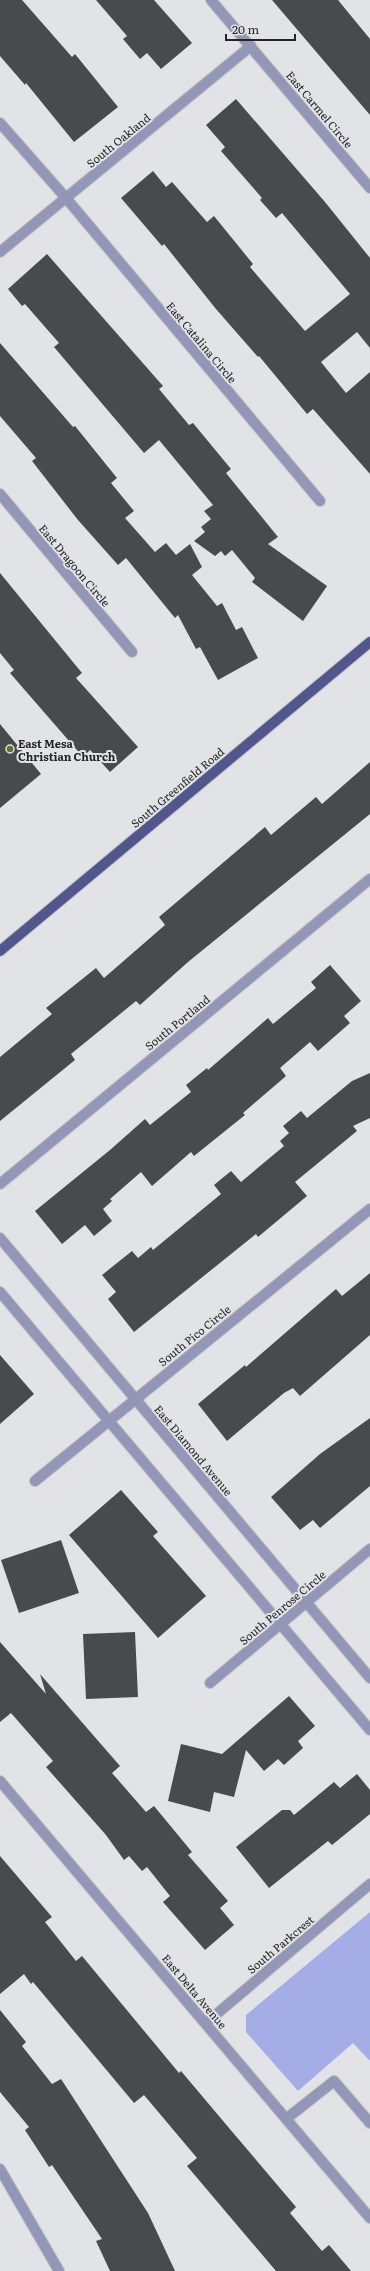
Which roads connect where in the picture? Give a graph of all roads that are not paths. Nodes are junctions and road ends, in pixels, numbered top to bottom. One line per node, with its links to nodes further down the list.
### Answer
1 (211, 0): 2 (street, East Carmel Circle)
2 (251, 46): 4 (street, East Carmel Circle); 5 (street, South Oakland)
3 (0, 123): 5 (street, East Catalina Circle)
4 (370, 188)
5 (66, 198): 6 (street, South Oakland); 8 (street, East Catalina Circle)
6 (0, 252)
7 (0, 494): 10 (street, East Dragoon Circle)
8 (320, 501)
9 (370, 642): 12 (main road, South Greenfield Road)
10 (132, 652)
11 (370, 879): 13 (street, South Portland)
12 (0, 951)
13 (0, 1184)
14 (370, 1210): 17 (street, South Pico Circle)
15 (0, 1238): 17 (street, East Diamond Avenue)
16 (0, 1292): 18 (street)
17 (135, 1399): 18 (street, South Pico Circle); 21 (street, East Diamond Avenue)
18 (107, 1421): 19 (street, South Pico Circle); 22 (street)
19 (35, 1481)
20 (370, 1549): 21 (street, South Penrose Circle)
21 (306, 1602): 22 (street, South Penrose Circle); 23 (street, East Diamond Avenue)
22 (279, 1624): 24 (street, South Penrose Circle); 25 (street)
23 (370, 1678)
24 (210, 1683)
25 (370, 1730)
26 (0, 1780): 28 (street, East Delta Avenue)
27 (370, 1884): 28 (street, South Parkcrest)
28 (206, 2023): 29 (street, East Delta Avenue)
29 (286, 2119): 30 (street); 32 (street, East Delta Avenue)
30 (370, 2123)
31 (0, 2169): 33 (street)
32 (370, 2218)
33 (59, 2271)

